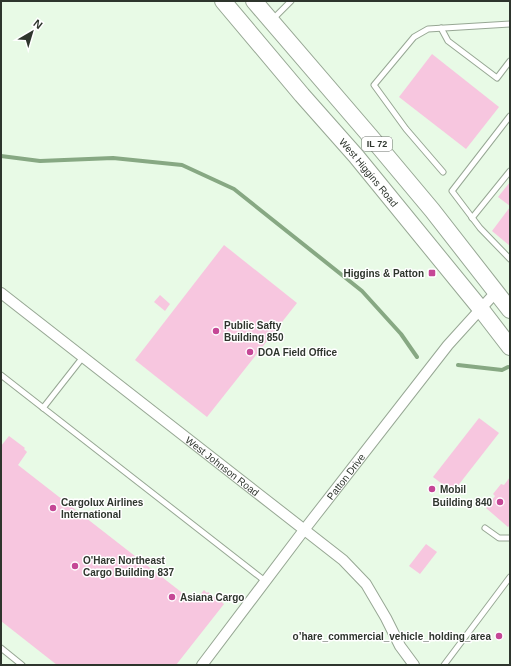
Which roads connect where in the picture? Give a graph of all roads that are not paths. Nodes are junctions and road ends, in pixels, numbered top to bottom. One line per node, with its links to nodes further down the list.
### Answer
1 (223, 1): 15 (main road, West Higgins Road / IL 72)
2 (254, 1): 4 (main road, IL 72)
3 (291, 1): 4 (lane)
4 (271, 20): 13 (main road, IL 72)
5 (510, 24): 6 (lane)
6 (440, 28): 7 (lane); 10 (lane)
7 (510, 61)
8 (510, 116): 11 (lane)
9 (510, 171): 11 (lane)
10 (443, 172)
11 (472, 218): 12 (lane)
12 (510, 259)
13 (496, 292): 15 (street, Patton Drive); 16 (main road, IL 72)
14 (1, 293): 18 (street, West Johnson Road)
15 (480, 308): 17 (main road, West Higgins Road / IL 72); 22 (street, Patton Drive)
16 (510, 310)
17 (510, 347)
18 (83, 357): 20 (lane); 22 (street, West Johnson Road)
19 (1, 375): 20 (lane)
20 (43, 408): 25 (lane)
21 (485, 528): 23 (lane)
22 (304, 530): 25 (street, Patton Drive); 29 (street, West Johnson Road)
23 (510, 538)
24 (509, 578): 30 (lane)
25 (265, 581): 28 (street, Patton Drive)
26 (1, 648): 27 (lane)
27 (22, 665)
28 (202, 665)
29 (414, 665)
30 (444, 665)

